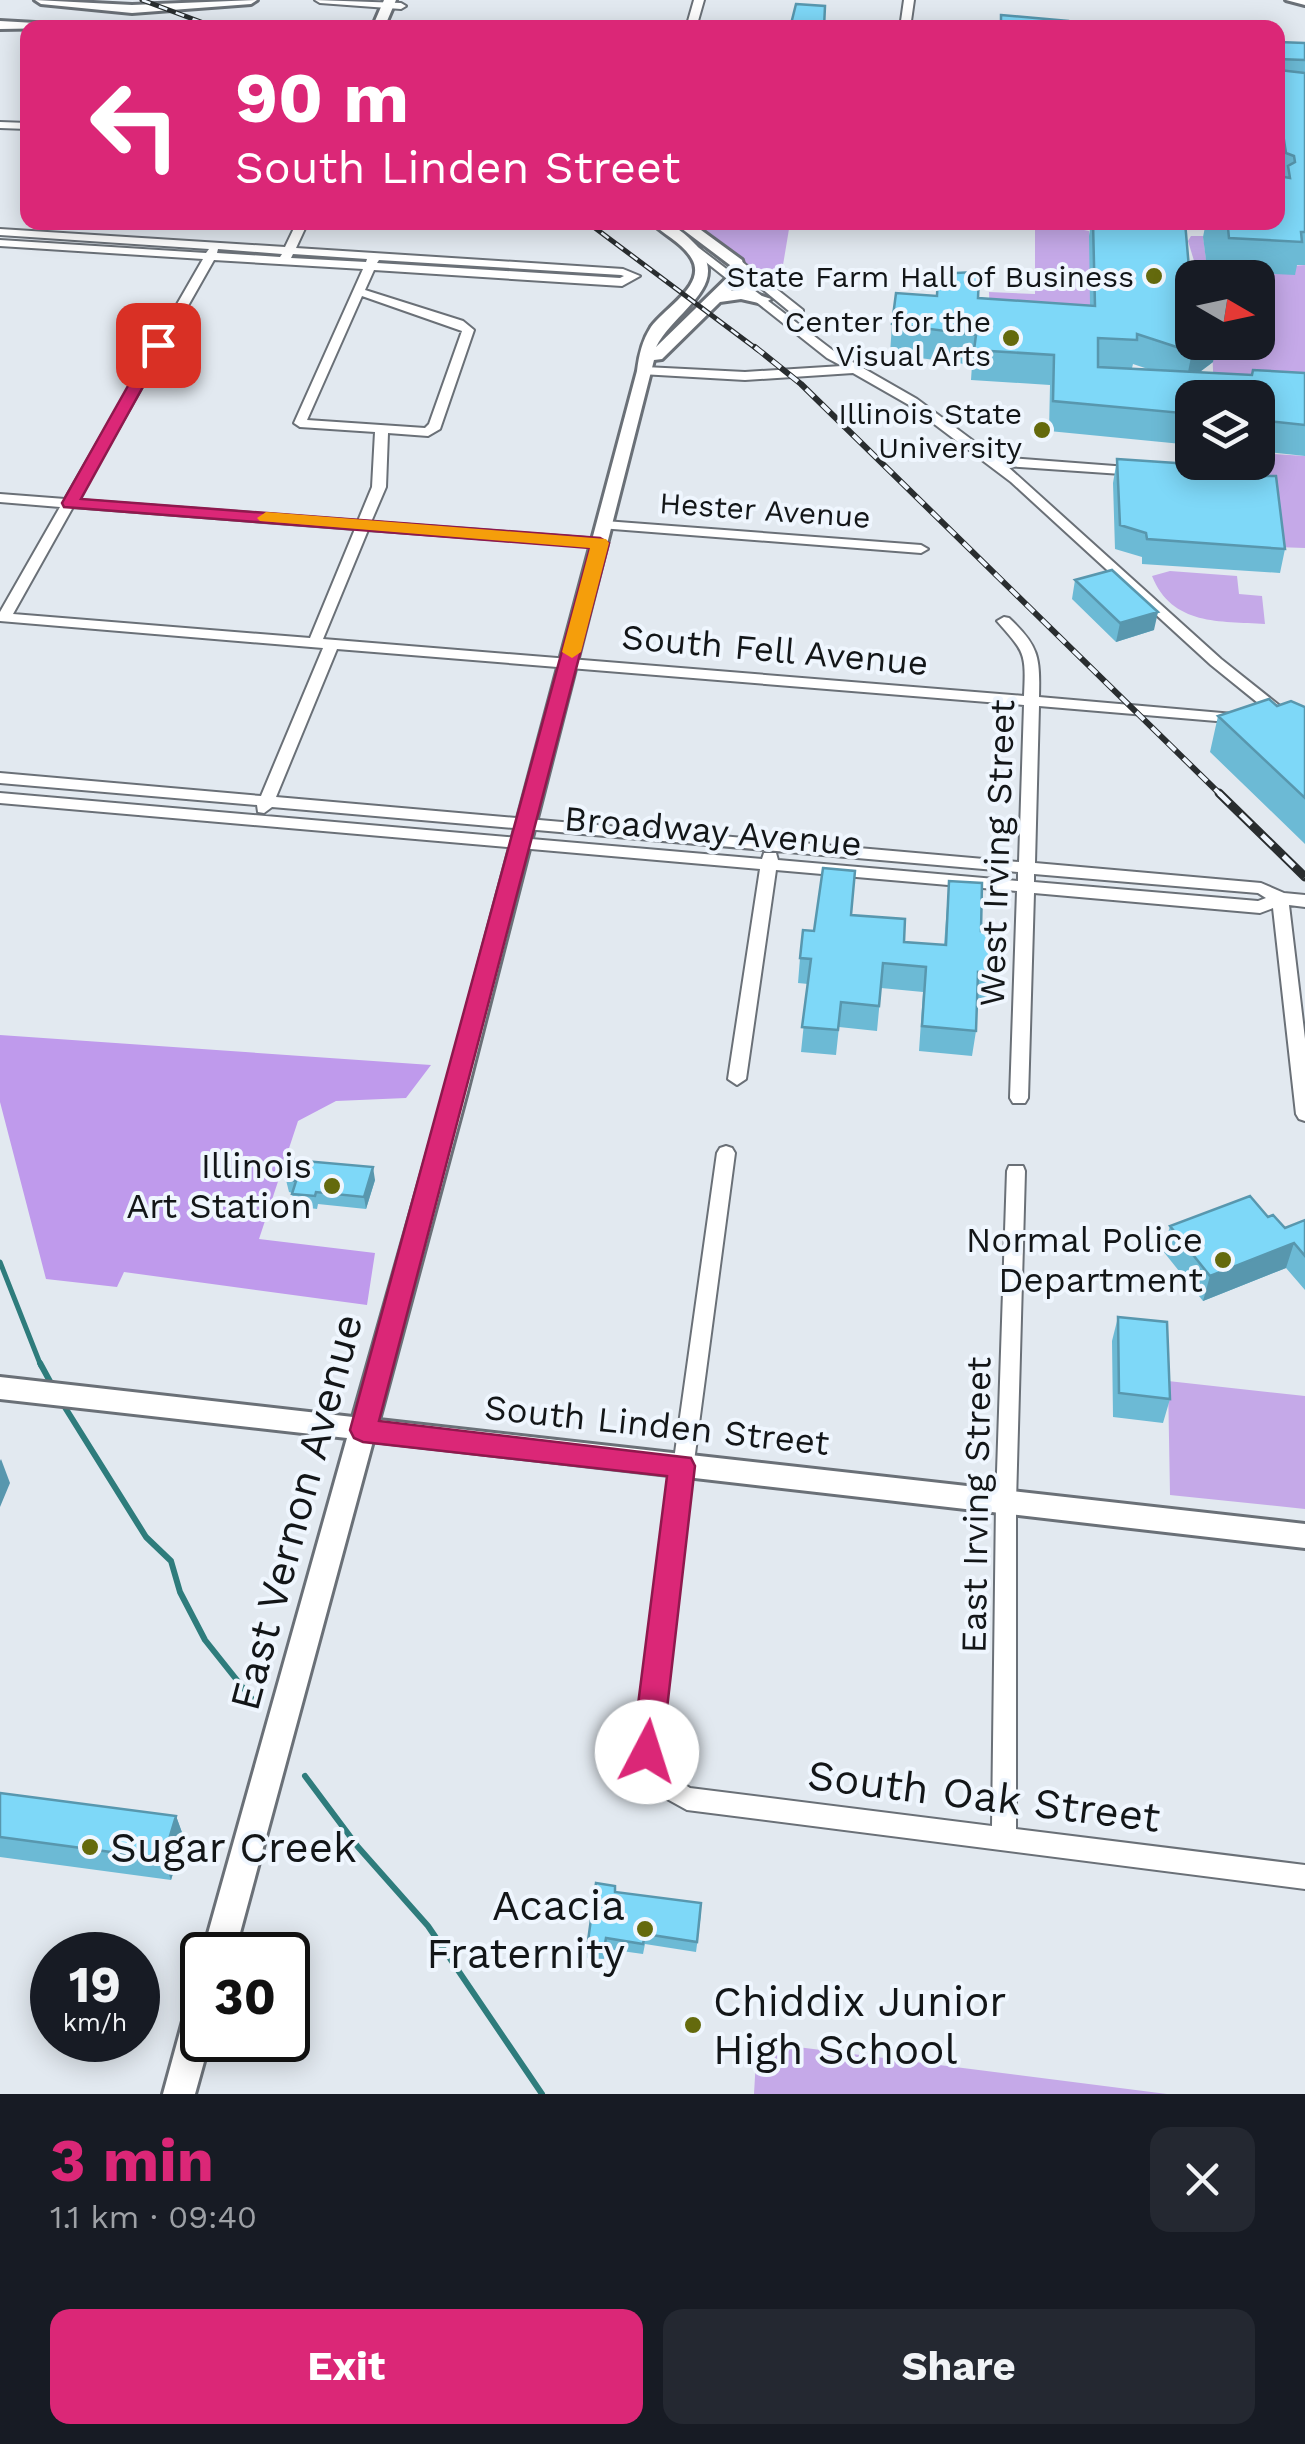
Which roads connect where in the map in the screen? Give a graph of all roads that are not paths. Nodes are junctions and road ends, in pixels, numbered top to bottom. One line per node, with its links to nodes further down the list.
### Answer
1 (41, 0): 2 (main road)
2 (251, 0)
3 (320, 0): 6 (street)
4 (1292, 0): 5 (main road)
5 (1305, 1)
6 (396, 3)
7 (53, 230): 12 (street)
8 (299, 230): 15 (street)
9 (679, 230): 22 (main road, East Vernon Avenue)
10 (681, 230): 17 (main road)
11 (0, 232): 12 (street)
12 (45, 240): 13 (street); 14 (street)
13 (0, 243)
14 (213, 251): 15 (street); 27 (street)
15 (286, 256): 16 (street)
16 (372, 261): 16 (street); 18 (street)
17 (737, 271): 19 (main road); 20 (street); 21 (street)
18 (358, 292): 23 (street); 23 (street)
19 (718, 298): 20 (main road); 22 (main road)
20 (762, 300): 21 (street)
21 (856, 369): 22 (street); 24 (street)
22 (646, 372): 29 (main road, East Vernon Avenue)
23 (382, 431): 28 (street)
24 (993, 461): 25 (street); 36 (street)
25 (1146, 472)
26 (0, 498): 27 (street, Hester Avenue)
27 (70, 503): 28 (street, Hester Avenue); 31 (street)
28 (363, 525): 29 (street, Hester Avenue); 33 (street)
29 (602, 534): 30 (street, Hester Avenue); 34 (main road, East Vernon Avenue)
30 (921, 550)
31 (2, 617): 33 (street, South Fell Avenue)
32 (1004, 621): 35 (street, West Irving Street)
33 (323, 642): 34 (street, South Fell Avenue); 41 (street)
34 (569, 664): 35 (street, South Fell Avenue); 43 (main road, East Vernon Avenue)
35 (1032, 701): 36 (street, South Fell Avenue); 46 (street, West Irving Street)
36 (1297, 722): 37 (street)
37 (1305, 734)
38 (4, 779): 39 (street, Broadway Avenue)
39 (30, 781): 40 (street, Broadway Avenue); 41 (street, Broadway Avenue)
40 (8, 799): 42 (street, Broadway Avenue)
41 (269, 802): 42 (street); 43 (street, Broadway Avenue)
42 (254, 820): 43 (street, Broadway Avenue)
43 (524, 834): 44 (street, Broadway Avenue); 45 (street, Broadway Avenue); 56 (main road, East Vernon Avenue)
44 (772, 846): 45 (street); 46 (street, Broadway Avenue)
45 (769, 866): 47 (street, Broadway Avenue); 50 (street)
46 (1026, 868): 47 (street, West Irving Street); 48 (street, Broadway Avenue)
47 (1025, 888): 48 (street, Broadway Avenue); 51 (street, West Irving Street)
48 (1280, 898): 49 (street, Broadway Avenue); 52 (street)
49 (1305, 900)
50 (737, 1079)
51 (1019, 1098)
52 (1305, 1114)
53 (726, 1153): 57 (street)
54 (1016, 1171): 58 (street, East Irving Street)
55 (1, 1388): 56 (main road, South Linden Street)
56 (363, 1430): 57 (main road, South Linden Street); 62 (main road, East Vernon Avenue)
57 (681, 1466): 58 (main road, South Linden Street); 60 (street, South Oak Street)
58 (1006, 1502): 59 (main road, South Linden Street); 60 (street, East Irving Street)
59 (1305, 1536)
60 (1004, 1840): 61 (street, South Oak Street)
61 (1305, 1877)
62 (224, 1932)
63 (188, 2062): 64 (main road)
64 (180, 2094)

